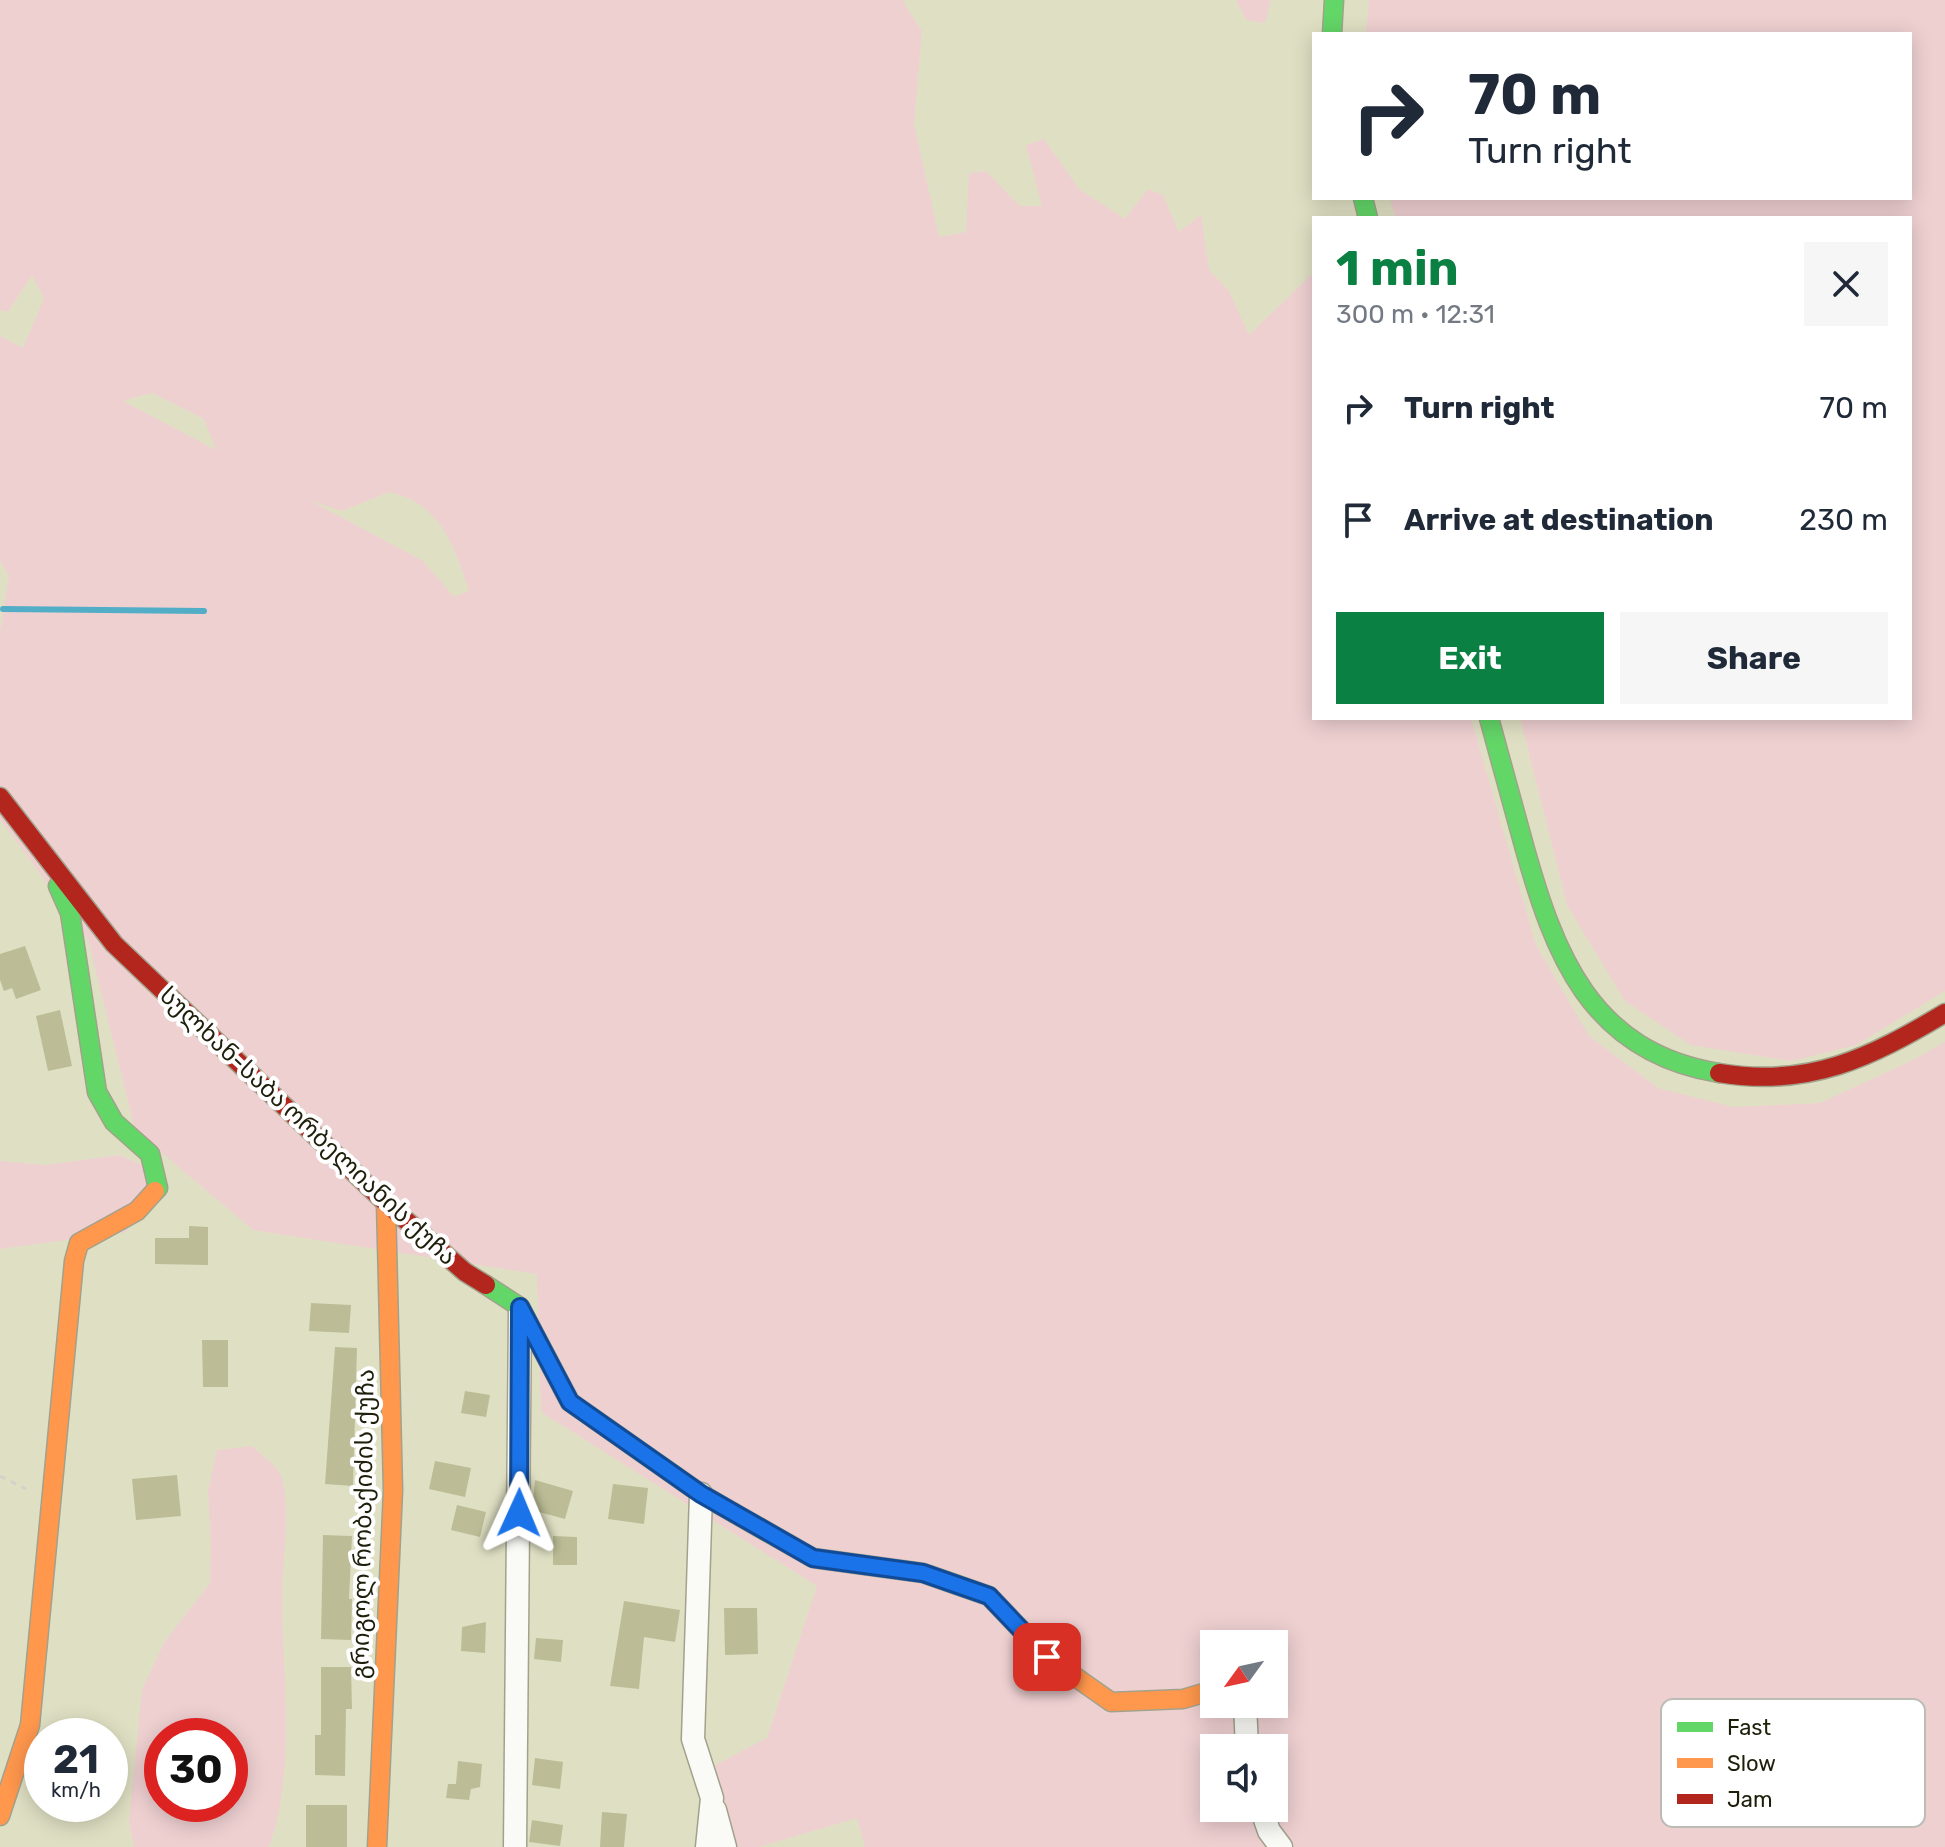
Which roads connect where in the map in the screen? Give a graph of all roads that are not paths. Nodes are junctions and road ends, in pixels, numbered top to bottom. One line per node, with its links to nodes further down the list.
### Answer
1 (1334, 0): 2 (street)
2 (1332, 32)
3 (1490, 720): 6 (street)
4 (0, 797): 5 (street, სულხან-საბა ორბელიანის ქუჩა)
5 (49, 864): 7 (street, სულხან-საბა ორბელიანის ქუჩა); 12 (street)
6 (1945, 1013)
7 (386, 1203): 8 (street, სულხან-საბა ორბელიანის ქუჩა); 14 (street, გრიგოლ რობაქიძის ქუჩა)
8 (520, 1307): 9 (street, სულხან-საბა ორბელიანის ქუჩა); 15 (street)
9 (701, 1494): 10 (street, სულხან-საბა ორბელიანის ქუჩა); 11 (street)
10 (1200, 1694)
11 (712, 1798): 16 (street); 17 (street)
12 (0, 1816)
13 (1266, 1822): 18 (street)
14 (377, 1847)
15 (515, 1847)
16 (707, 1847)
17 (725, 1847)
18 (1281, 1847)

